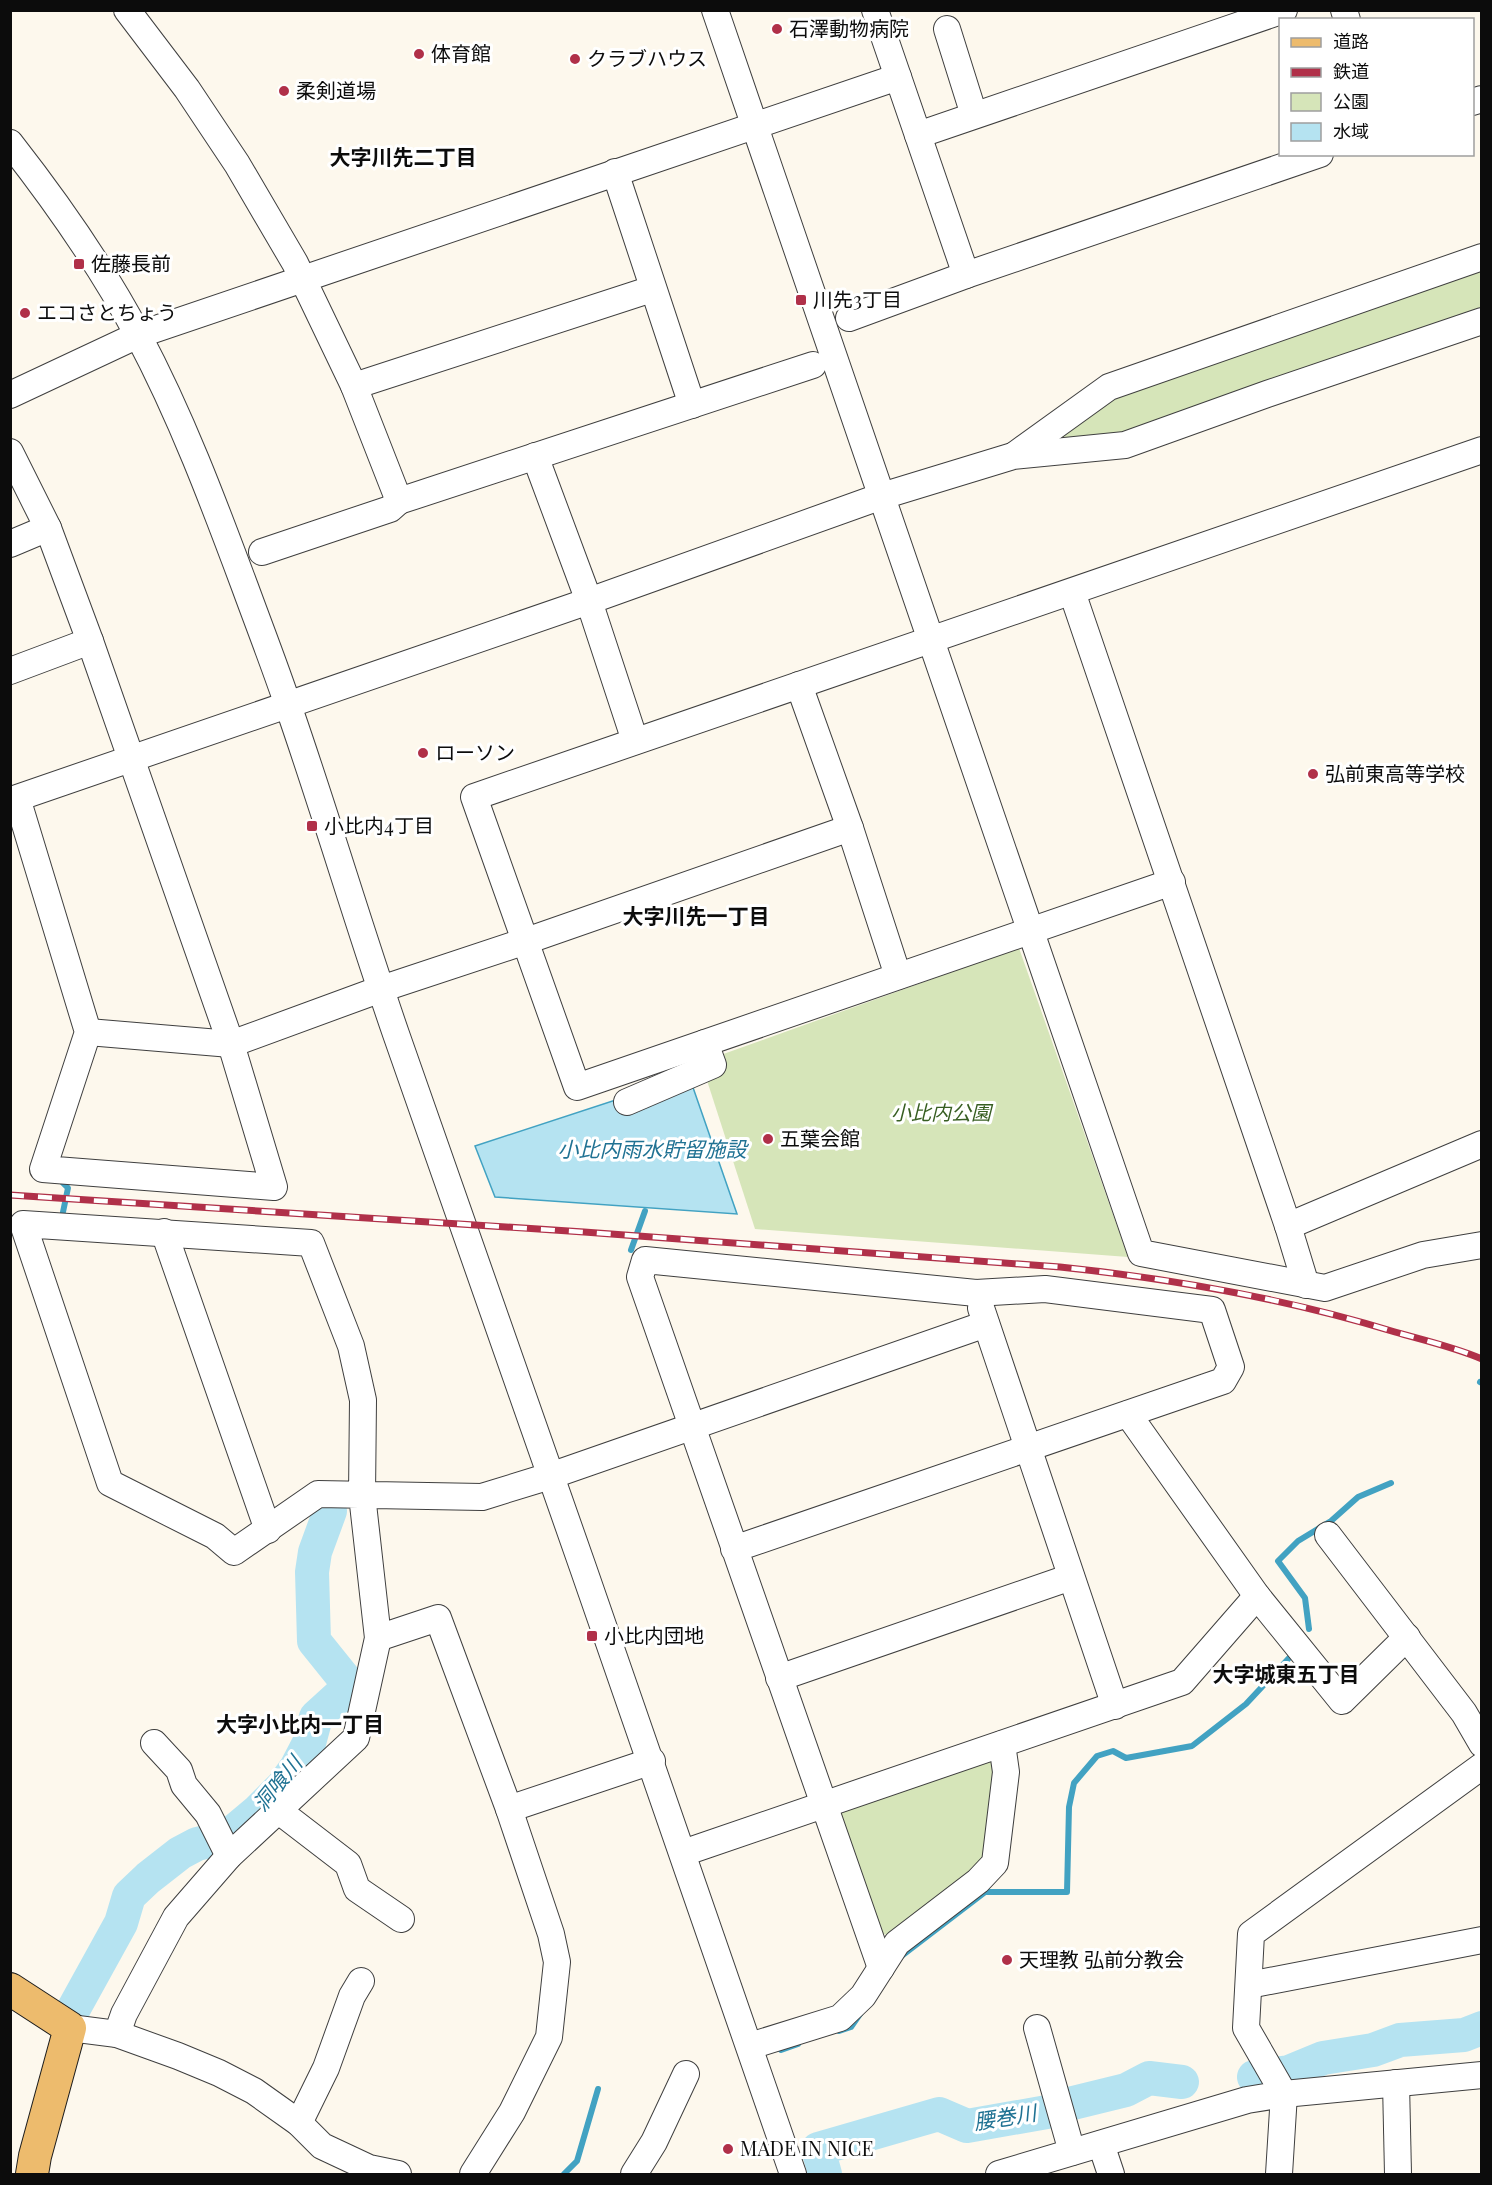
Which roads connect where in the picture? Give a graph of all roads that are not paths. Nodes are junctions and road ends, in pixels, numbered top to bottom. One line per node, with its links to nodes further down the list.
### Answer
1 (127, 10): 15 (street)
2 (715, 10): 8 (street)
3 (875, 10): 6 (street)
4 (1284, 10): 7 (street)
5 (947, 29): 7 (street)
6 (898, 77): 8 (street); 9 (street)
7 (974, 115): 9 (street)
8 (754, 124): 12 (street); 28 (street)
9 (918, 135): 14 (street)
10 (10, 143): 19 (street)
11 (1314, 156): 14 (street)
12 (615, 172): 15 (street); 16 (street)
13 (1482, 257): 27 (street)
14 (966, 275): 17 (street)
15 (303, 280): 19 (street); 21 (street)
16 (652, 289): 21 (street); 23 (street)
17 (849, 318)
18 (1482, 321): 27 (street)
19 (138, 335): 22 (street); 39 (street)
20 (813, 365): 23 (street)
21 (354, 386): 29 (street)
22 (10, 395)
23 (692, 405): 26 (street)
24 (1482, 450): 33 (street)
25 (10, 452): 30 (street)
26 (535, 456): 29 (street); 34 (street)
27 (1013, 456): 28 (street)
28 (882, 496): 34 (street); 35 (street)
29 (399, 501): 32 (street)
30 (48, 528): 31 (street); 36 (street)
31 (10, 544)
32 (262, 552)
33 (1072, 591): 35 (street); 43 (street)
34 (589, 601): 39 (street); 40 (street)
35 (931, 640): 38 (street); 44 (street)
36 (90, 641): 37 (street); 41 (street)
37 (10, 671)
38 (799, 685): 40 (street); 42 (street)
39 (288, 704): 41 (street); 47 (street)
40 (635, 741): 45 (street)
41 (131, 760): 48 (street); 50 (street)
42 (850, 828): 45 (street); 46 (street)
43 (1172, 882): 44 (street); 53 (street)
44 (1031, 931): 46 (street); 56 (street)
45 (526, 941): 47 (street); 49 (street)
46 (898, 976): 49 (street)
47 (381, 989): 50 (street); 62 (street)
48 (88, 1032): 50 (street); 50 (street)
49 (705, 1043): 51 (street)
50 (231, 1044)
51 (627, 1102)
52 (1482, 1144): 53 (street)
53 (1288, 1226): 56 (street)
54 (164, 1232): 63 (street); 64 (street); 64 (street)
55 (1482, 1245): 56 (street)
56 (1306, 1285)
57 (976, 1293): 58 (street); 59 (street); 60 (street)
58 (986, 1324): 60 (street); 61 (street)
59 (1128, 1414): 61 (street); 68 (street)
60 (692, 1426): 62 (street); 66 (street)
61 (1028, 1448): 66 (street); 67 (street)
62 (550, 1476): 63 (street); 76 (street)
63 (362, 1495): 64 (street); 70 (street)
64 (268, 1530)
65 (1328, 1534): 69 (street)
66 (734, 1549): 71 (street)
67 (1071, 1576): 71 (street); 72 (street)
68 (1257, 1596): 69 (street); 72 (street)
69 (1407, 1637): 74 (street)
70 (378, 1638): 79 (street); 80 (street)
71 (779, 1678): 78 (street)
72 (1115, 1706): 75 (street)
73 (154, 1743): 81 (street)
74 (1482, 1743)
75 (1002, 1744): 78 (street); 85 (street)
76 (652, 1761): 79 (street); 82 (street)
77 (1482, 1766): 87 (street)
78 (824, 1805): 82 (street); 85 (street)
79 (509, 1809): 103 (street)
80 (279, 1811): 81 (street); 83 (street)
81 (224, 1846): 91 (street)
82 (684, 1853): 92 (street)
83 (401, 1919)
84 (1482, 1940): 87 (street)
85 (880, 1968): 92 (street)
86 (361, 1981): 97 (street)
87 (1249, 1985): 95 (street)
88 (10, 1989): 89 (main road)
89 (70, 2028): 91 (street); 101 (main road)
90 (1038, 2028): 99 (street)
91 (117, 2034): 97 (street)
92 (750, 2046): 105 (street)
93 (686, 2074): 104 (street)
94 (1482, 2075): 96 (street)
95 (1277, 2081): 96 (street); 98 (street); 108 (street)
96 (1396, 2083): 109 (street)
97 (299, 2123): 100 (street)
98 (1101, 2144): 99 (street); 107 (street)
99 (1072, 2152): 106 (street)
100 (341, 2166): 102 (street)
101 (32, 2175)
102 (398, 2175)
103 (473, 2175)
104 (634, 2175)
105 (793, 2175)
106 (999, 2175)
107 (1111, 2175)
108 (1279, 2175)
109 (1398, 2175)

